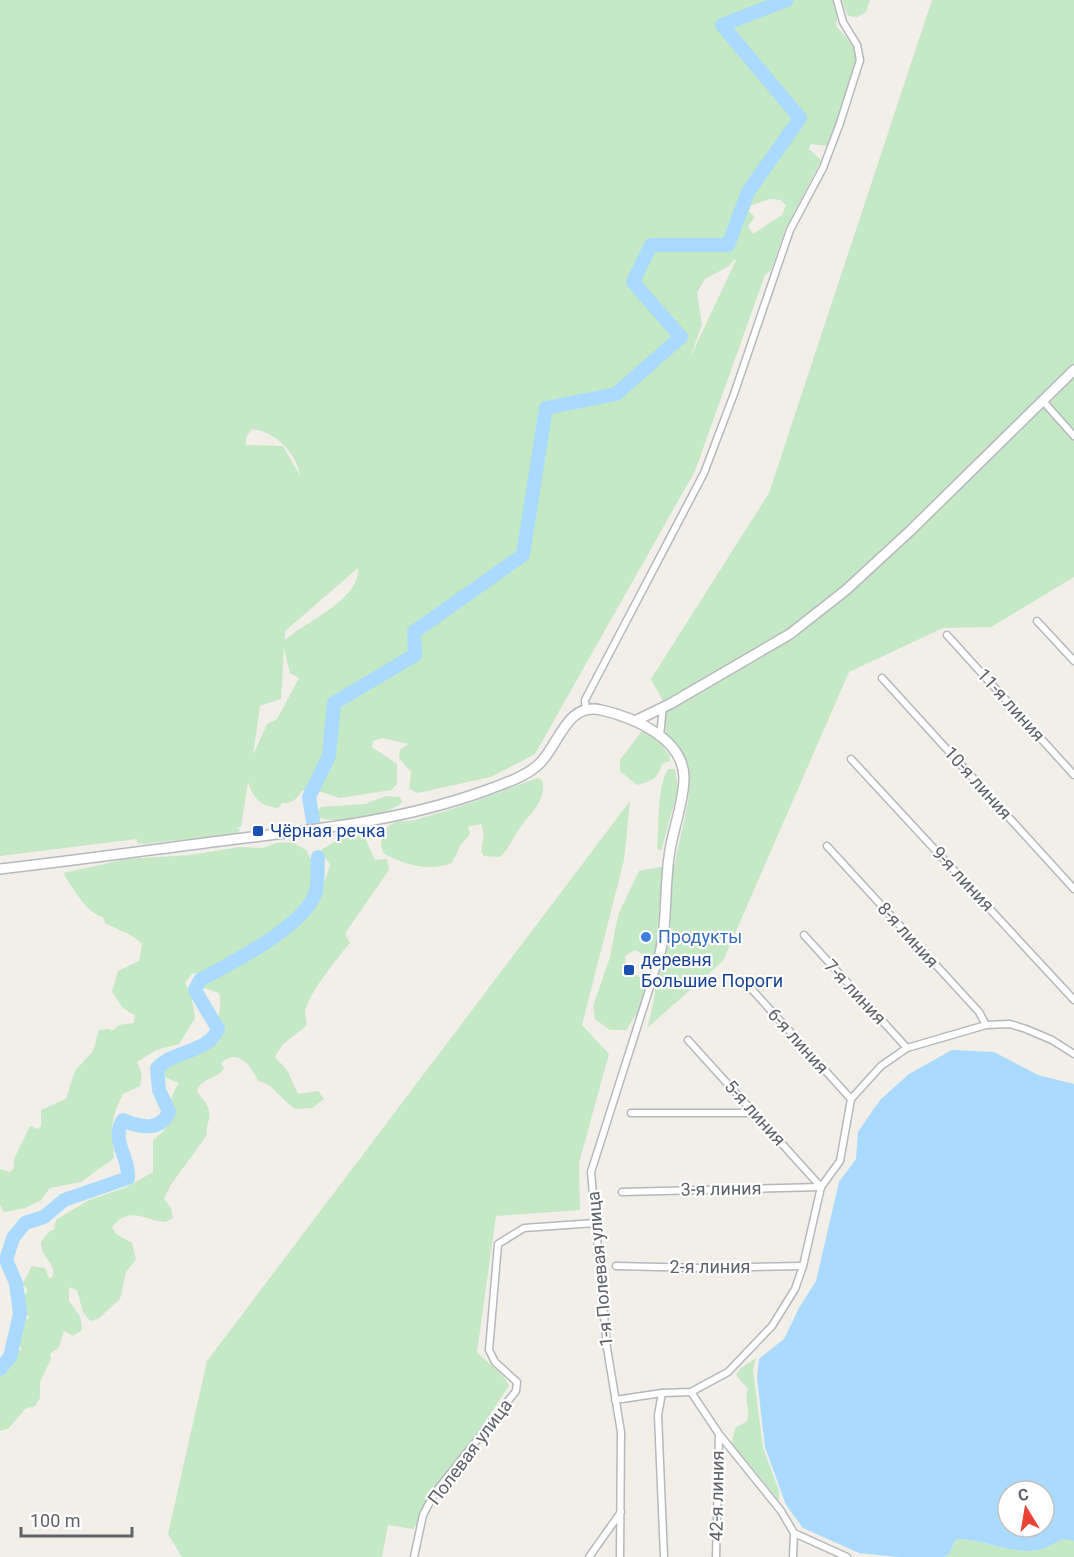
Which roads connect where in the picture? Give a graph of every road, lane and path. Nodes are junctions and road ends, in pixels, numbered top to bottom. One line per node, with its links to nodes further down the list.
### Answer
1 (837, 0): 10 (street)
2 (1074, 370): 3 (street)
3 (1043, 400): 4 (street); 9 (street)
4 (1074, 436)
5 (1037, 621): 7 (street)
6 (947, 635): 14 (street, 11-я линия)
7 (1074, 661)
8 (882, 678): 17 (street, 10-я линия)
9 (663, 707): 11 (street); 12 (street)
10 (586, 710): 11 (street); 16 (street)
11 (634, 721): 12 (street)
12 (660, 736): 19 (street)
13 (851, 759): 21 (street, 9-я линия)
14 (1074, 775)
15 (827, 846): 22 (street, 8-я линия)
16 (0, 869)
17 (1074, 889)
18 (804, 935): 24 (street, 7-я линия)
19 (657, 965): 31 (street, 1-я Полевая улица)
20 (746, 982): 26 (street, 6-я линия)
21 (1074, 1000)
22 (986, 1025): 24 (street); 25 (street)
23 (688, 1040): 28 (street, 5-я линия)
24 (907, 1048): 26 (street)
25 (1074, 1054)
26 (851, 1099): 29 (street)
27 (631, 1113): 28 (street)
28 (754, 1113): 29 (street, 5-я линия)
29 (821, 1187): 30 (street, 3-я линия); 33 (street)
30 (622, 1192)
31 (595, 1223): 36 (street, 1-я Полевая улица); 40 (street, Полевая улица)
32 (616, 1266): 33 (street, 2-я линия)
33 (803, 1266): 34 (street)
34 (691, 1392): 35 (street); 37 (street)
35 (662, 1393): 36 (street); 43 (street)
36 (615, 1400): 38 (street, 1-я Полевая улица)
37 (718, 1434): 39 (street); 44 (street, 42-я линия)
38 (621, 1512): 41 (street); 42 (street, 1-я Полевая улица)
39 (794, 1533): 45 (street); 46 (street)
40 (414, 1557)
41 (588, 1557)
42 (620, 1557)
43 (664, 1557)
44 (716, 1557)
45 (794, 1557)
46 (847, 1557)

